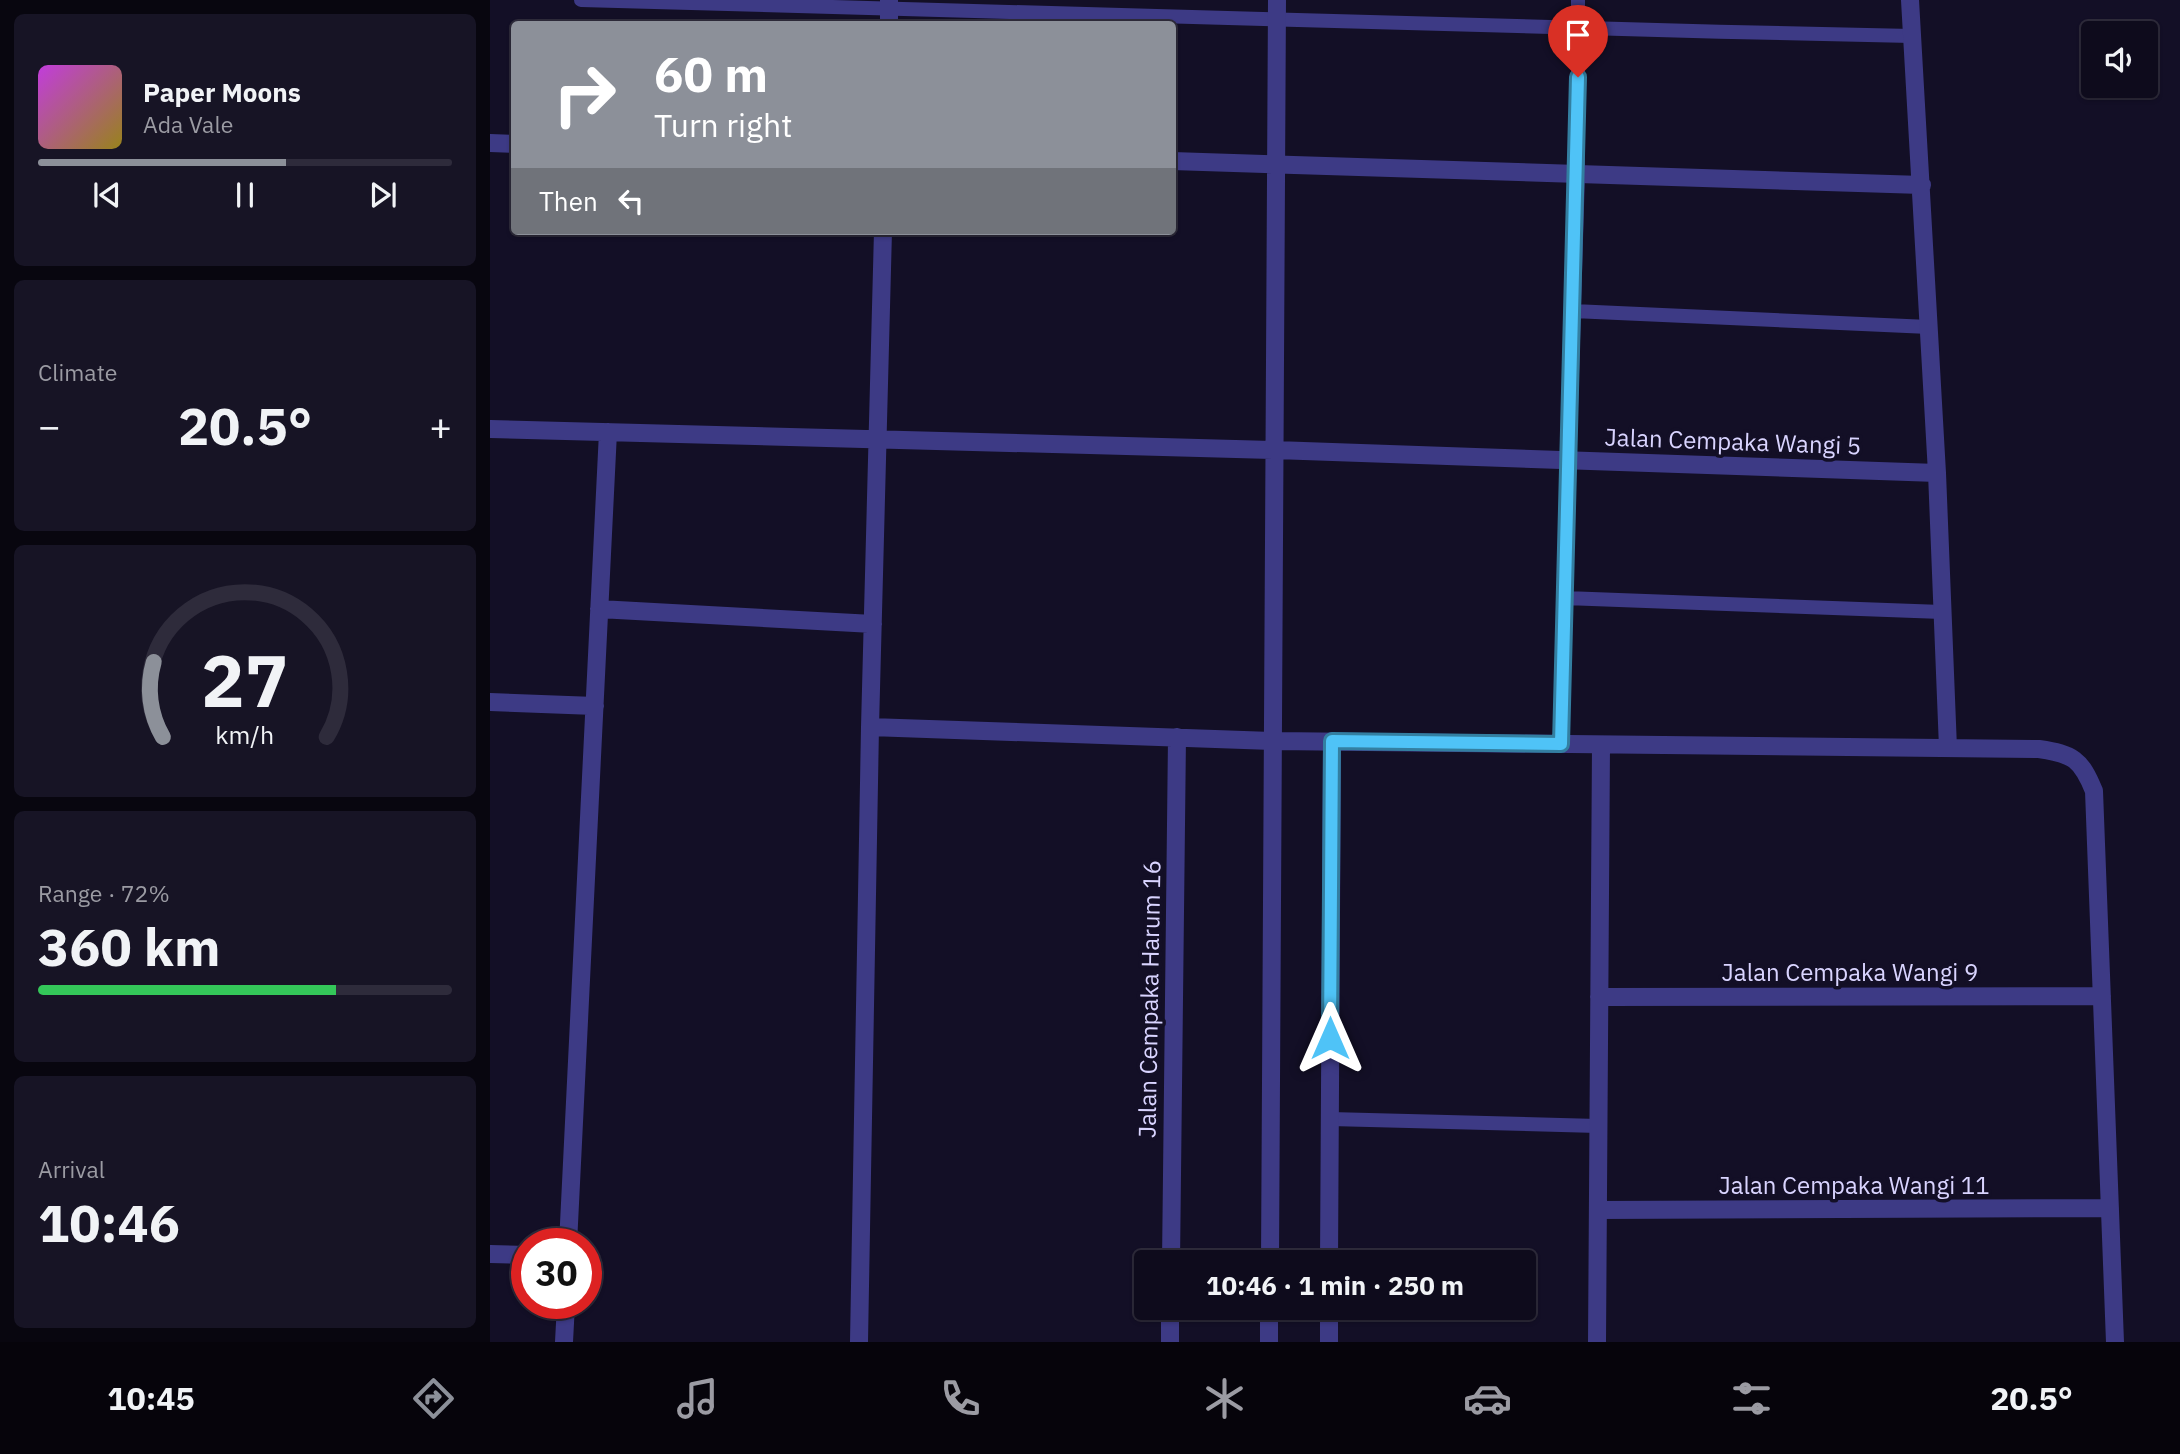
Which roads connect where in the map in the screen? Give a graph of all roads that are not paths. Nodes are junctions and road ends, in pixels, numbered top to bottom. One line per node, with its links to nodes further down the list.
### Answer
1 (580, 0): 5 (lane)
2 (1277, 0): 6 (street)
3 (1578, 0): 7 (lane)
4 (1910, 0): 8 (street)
5 (889, 10): 6 (lane)
6 (1277, 20): 7 (lane); 12 (street)
7 (1579, 29): 8 (lane); 13 (lane)
8 (1912, 36): 14 (street)
9 (490, 143): 10 (street)
10 (511, 144)
11 (1176, 161): 12 (street)
12 (1277, 165): 13 (street); 21 (street)
13 (1577, 173): 14 (street); 16 (lane)
14 (1922, 185): 17 (street)
15 (883, 235): 20 (street)
16 (1573, 311): 17 (lane); 22 (lane)
17 (1929, 327): 23 (street)
18 (490, 429): 19 (street, Jalan Cempaka Wangi 5)
19 (608, 432): 20 (street, Jalan Cempaka Wangi 5); 25 (street)
20 (878, 439): 21 (street, Jalan Cempaka Wangi 5); 27 (street)
21 (1275, 450): 22 (street, Jalan Cempaka Wangi 5); 32 (street)
22 (1569, 460): 23 (street, Jalan Cempaka Wangi 5); 24 (lane)
23 (1937, 473): 26 (street)
24 (1565, 598): 26 (lane); 34 (lane)
25 (599, 609): 27 (street); 29 (street)
26 (1942, 612): 36 (street)
27 (873, 624): 30 (street)
28 (490, 702): 29 (street)
29 (595, 706): 43 (street)
30 (870, 727): 31 (street); 54 (street)
31 (1177, 737): 32 (street); 44 (street, Jalan Cempaka Harum 16)
32 (1274, 741): 33 (street); 45 (street)
33 (1332, 741): 34 (street); 39 (street)
34 (1561, 744): 35 (street)
35 (1601, 745): 36 (street); 38 (street)
36 (1948, 748): 37 (street)
37 (2102, 996): 38 (street, Jalan Cempaka Wangi 9); 41 (street)
38 (1599, 997): 40 (street)
39 (1330, 1119): 40 (lane); 46 (street)
40 (1598, 1126): 42 (street)
41 (2109, 1208): 42 (street, Jalan Cempaka Wangi 11); 59 (street)
42 (1598, 1210): 58 (street)
43 (569, 1228)
44 (1171, 1250)
45 (1269, 1250)
46 (1329, 1250)
47 (490, 1254): 48 (street)
48 (511, 1255)
49 (565, 1319): 53 (street)
50 (1170, 1320): 55 (street)
51 (1269, 1320): 56 (street)
52 (1329, 1320): 57 (street)
53 (564, 1342)
54 (859, 1342)
55 (1170, 1342)
56 (1269, 1342)
57 (1329, 1342)
58 (1597, 1342)
59 (2115, 1342)

